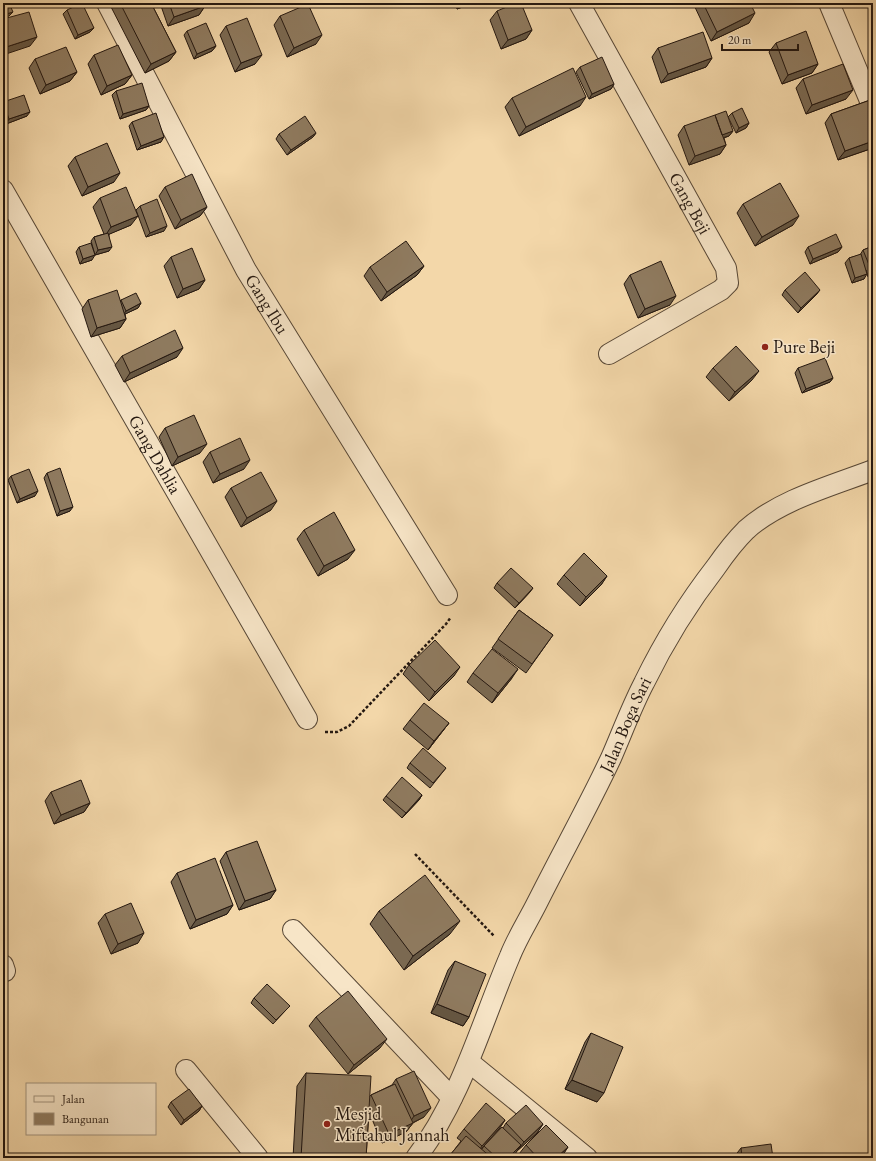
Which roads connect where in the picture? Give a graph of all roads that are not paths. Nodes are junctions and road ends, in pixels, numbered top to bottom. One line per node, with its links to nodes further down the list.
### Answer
1 (107, 3): 8 (street, Gang Ibu)
2 (579, 3): 6 (street, Gang Beji)
3 (829, 3): 4 (street)
4 (873, 108)
5 (3, 190): 9 (street, Gang Dahlia)
6 (609, 354)
7 (873, 470): 11 (street, Jalan Boga Sari)
8 (448, 595)
9 (307, 719)
10 (293, 930): 13 (street)
11 (469, 1062): 13 (street, Jalan Boga Sari); 16 (street)
12 (186, 1070): 14 (street)
13 (452, 1098): 15 (street, Jalan Boga Sari)
14 (258, 1158)
15 (416, 1158)
16 (586, 1158)

